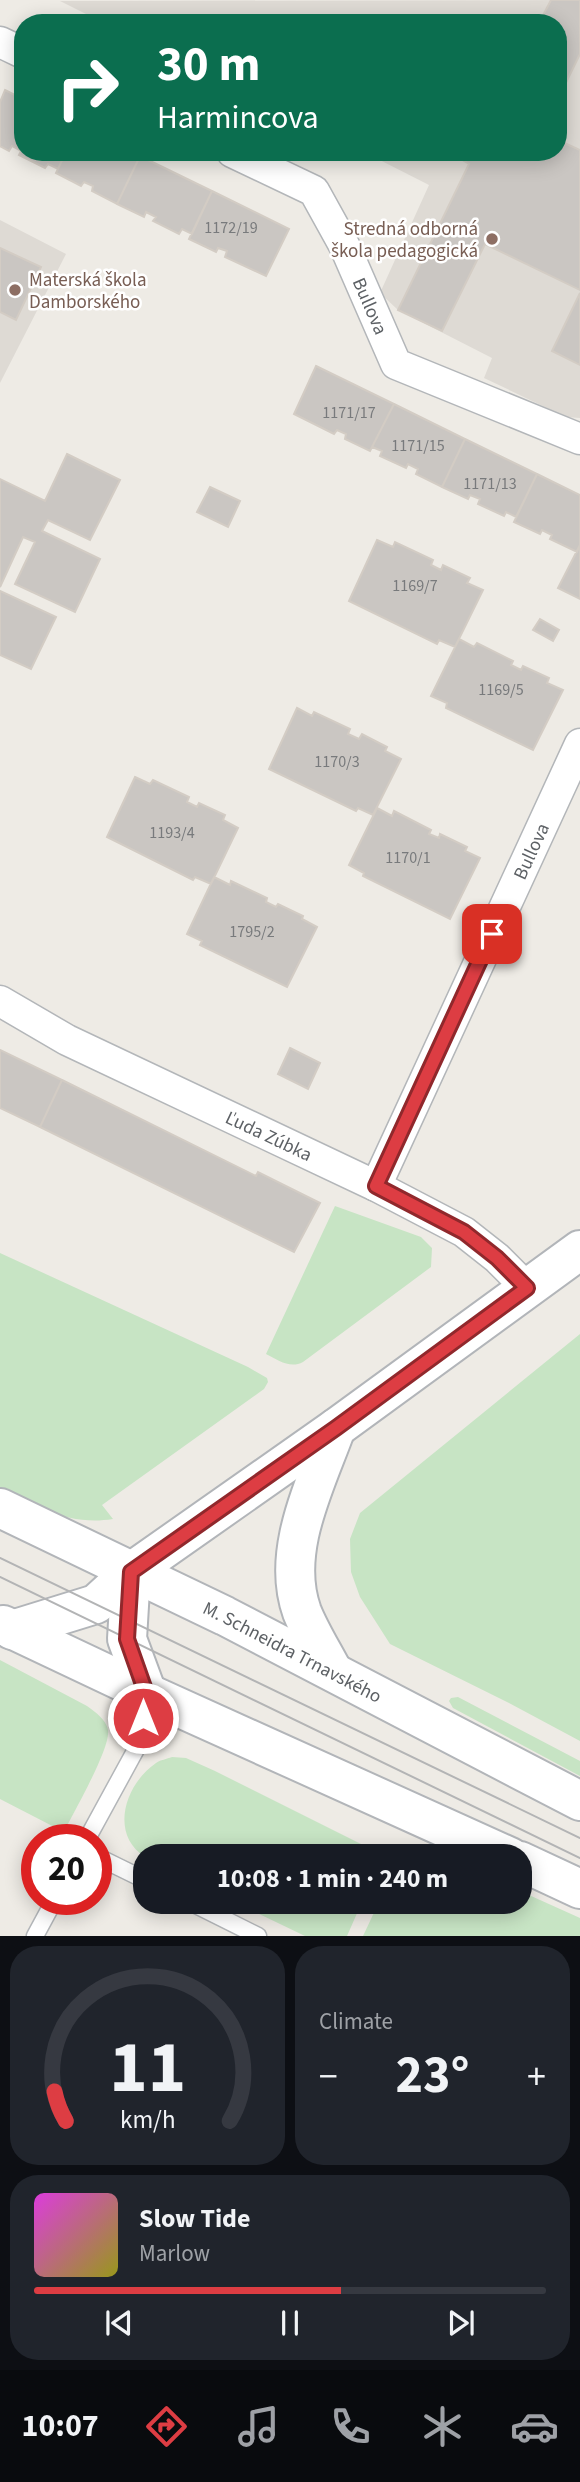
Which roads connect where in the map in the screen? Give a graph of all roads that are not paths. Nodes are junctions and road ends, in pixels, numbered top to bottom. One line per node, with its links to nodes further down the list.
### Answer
1 (251, 161): 2 (street, Bullova)
2 (580, 439)
3 (580, 744): 5 (street, Bullova)
4 (0, 1001): 5 (street, Ľuda Zúbka)
5 (376, 1186): 7 (street, Ľuda Zúbka)
6 (580, 1250): 7 (main road)
7 (527, 1288): 8 (main road)
8 (336, 1428): 10 (main road); 12 (main road)
9 (0, 1508): 10 (main road, M. Schneidra Trnavského)
10 (131, 1572): 11 (main road); 12 (main road, M. Schneidra Trnavského); 13 (main road)
11 (6, 1627): 13 (main road)
12 (332, 1670): 14 (main road, M. Schneidra Trnavského)
13 (146, 1693): 15 (lane); 16 (main road)
14 (580, 1801)
15 (96, 1824)
16 (481, 1844)
17 (112, 1864): 19 (lane)
18 (532, 1867): 20 (main road)
19 (133, 1874)
20 (580, 1889)
21 (214, 1914): 24 (lane)
22 (46, 1915): 23 (lane)
23 (35, 1936)
24 (258, 1936)

